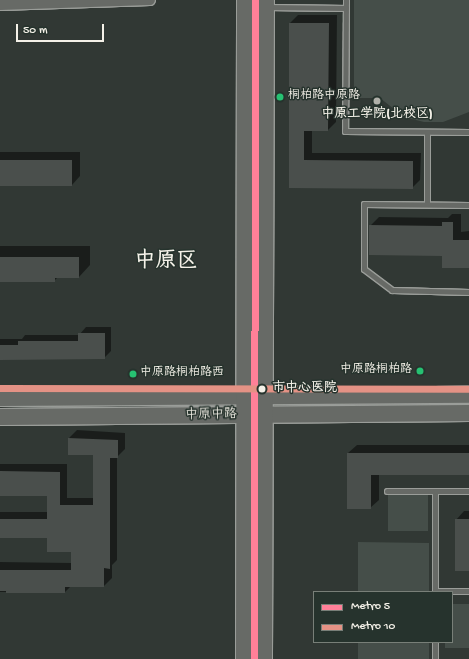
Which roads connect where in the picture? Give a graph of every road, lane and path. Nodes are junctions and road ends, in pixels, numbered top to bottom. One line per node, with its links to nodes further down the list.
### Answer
1 (150, 0): 5 (street)
2 (245, 0): 14 (main road)
3 (346, 0): 6 (lane)
4 (266, 4): 6 (lane); 12 (main road)
5 (0, 5)
6 (346, 8): 7 (lane)
7 (427, 132): 8 (lane); 9 (lane)
8 (469, 132)
9 (427, 204): 10 (lane); 11 (lane)
10 (469, 205)
11 (469, 292)
12 (266, 395): 13 (main road, 中原中路); 14 (main road, 中原中路); 17 (main road)
13 (469, 395)
14 (245, 396): 15 (main road, 中原中路); 18 (main road)
15 (0, 398)
16 (469, 413): 17 (main road, 中原中路)
17 (266, 415): 18 (main road, 中原中路); 28 (main road)
18 (245, 416): 19 (main road, 中原中路); 27 (main road)
19 (0, 417)
20 (387, 491): 21 (lane)
21 (435, 491): 22 (lane); 23 (lane)
22 (469, 491)
23 (435, 591)
24 (453, 591): 25 (lane)
25 (469, 591)
26 (435, 643): 29 (lane)
27 (244, 659)
28 (264, 659)
29 (435, 659)

